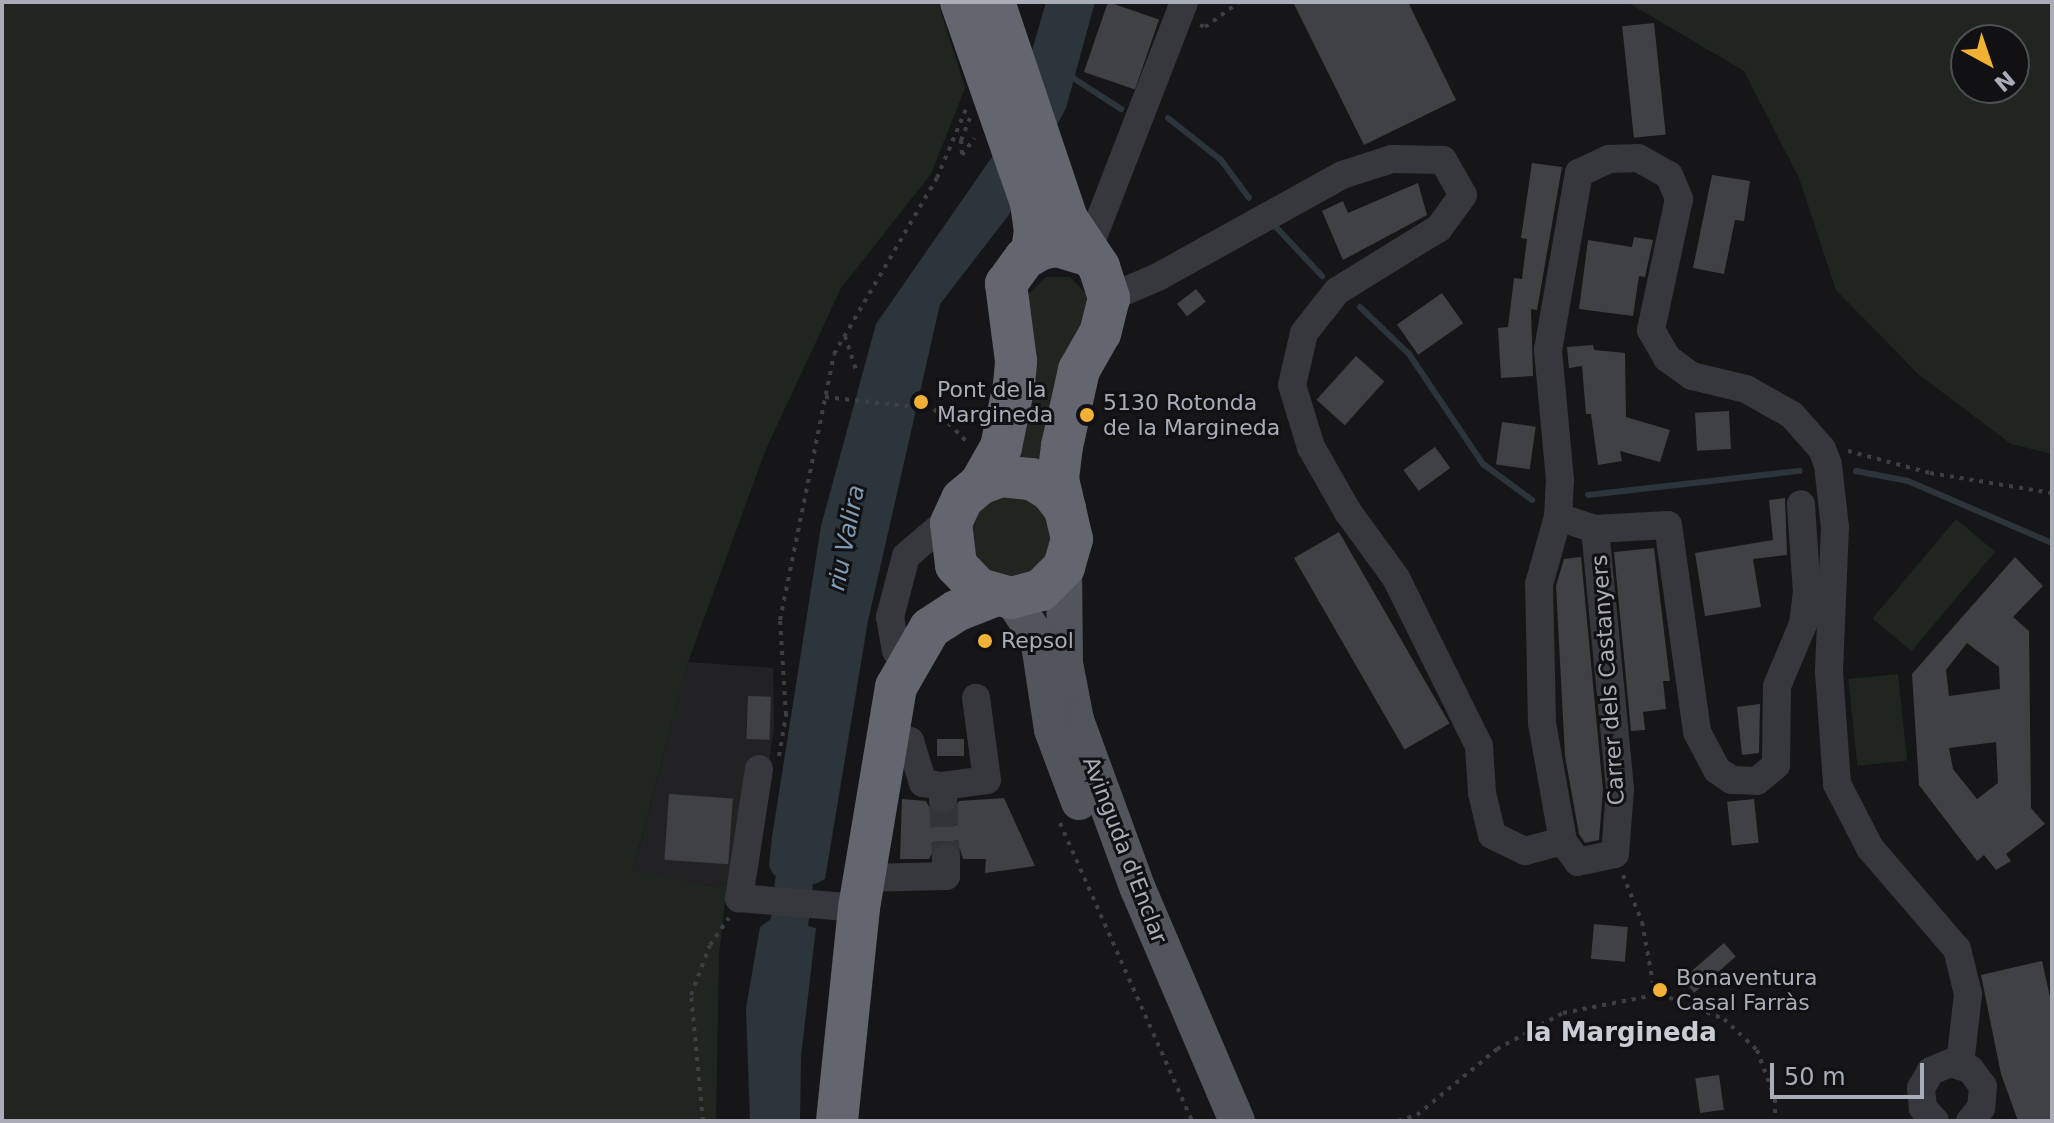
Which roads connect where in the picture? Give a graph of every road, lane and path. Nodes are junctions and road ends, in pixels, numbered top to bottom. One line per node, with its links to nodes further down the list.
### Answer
1 (961, 2): 5 (highway)
2 (994, 2): 5 (highway)
3 (1239, 2): 4 (path)
4 (1181, 10): 7 (street)
5 (989, 78): 6 (highway); 7 (highway); 9 (path)
6 (1031, 255): 7 (highway); 14 (highway)
7 (1086, 255): 8 (highway)
8 (1109, 298): 16 (highway); 26 (street)
9 (845, 336): 10 (path); 11 (path)
10 (857, 372)
11 (825, 397): 14 (path); 24 (path)
12 (1822, 449): 13 (path); 17 (street); 32 (street)
13 (2052, 493)
14 (964, 499): 16 (highway); 20 (highway); 21 (highway)
15 (1801, 504): 18 (street)
16 (1065, 509): 19 (highway)
17 (1558, 517): 18 (street, Carrer dels Castanyers); 26 (street)
18 (1595, 529): 27 (street, Carrer dels Castanyers)
19 (1064, 567): 20 (highway); 38 (main road, Avinguda d'Enclar)
20 (1003, 597): 21 (highway); 37 (main road, Avinguda d'Enclar)
21 (896, 669): 23 (highway)
22 (976, 698): 23 (street)
23 (886, 732): 29 (highway)
24 (768, 766): 30 (street)
25 (1058, 820): 36 (path)
26 (1563, 841): 27 (street)
27 (1615, 854): 31 (path)
28 (946, 858): 29 (street)
29 (850, 897): 30 (street); 35 (highway)
30 (745, 899): 34 (path)
31 (1660, 994): 39 (path); 40 (path)
32 (1960, 1064): 33 (street); 41 (street)
33 (1974, 1120)
34 (703, 1121)
35 (837, 1121)
36 (1192, 1121)
37 (1218, 1121)
38 (1237, 1121)
39 (1398, 1121)
40 (1775, 1121)
41 (1935, 1121)

